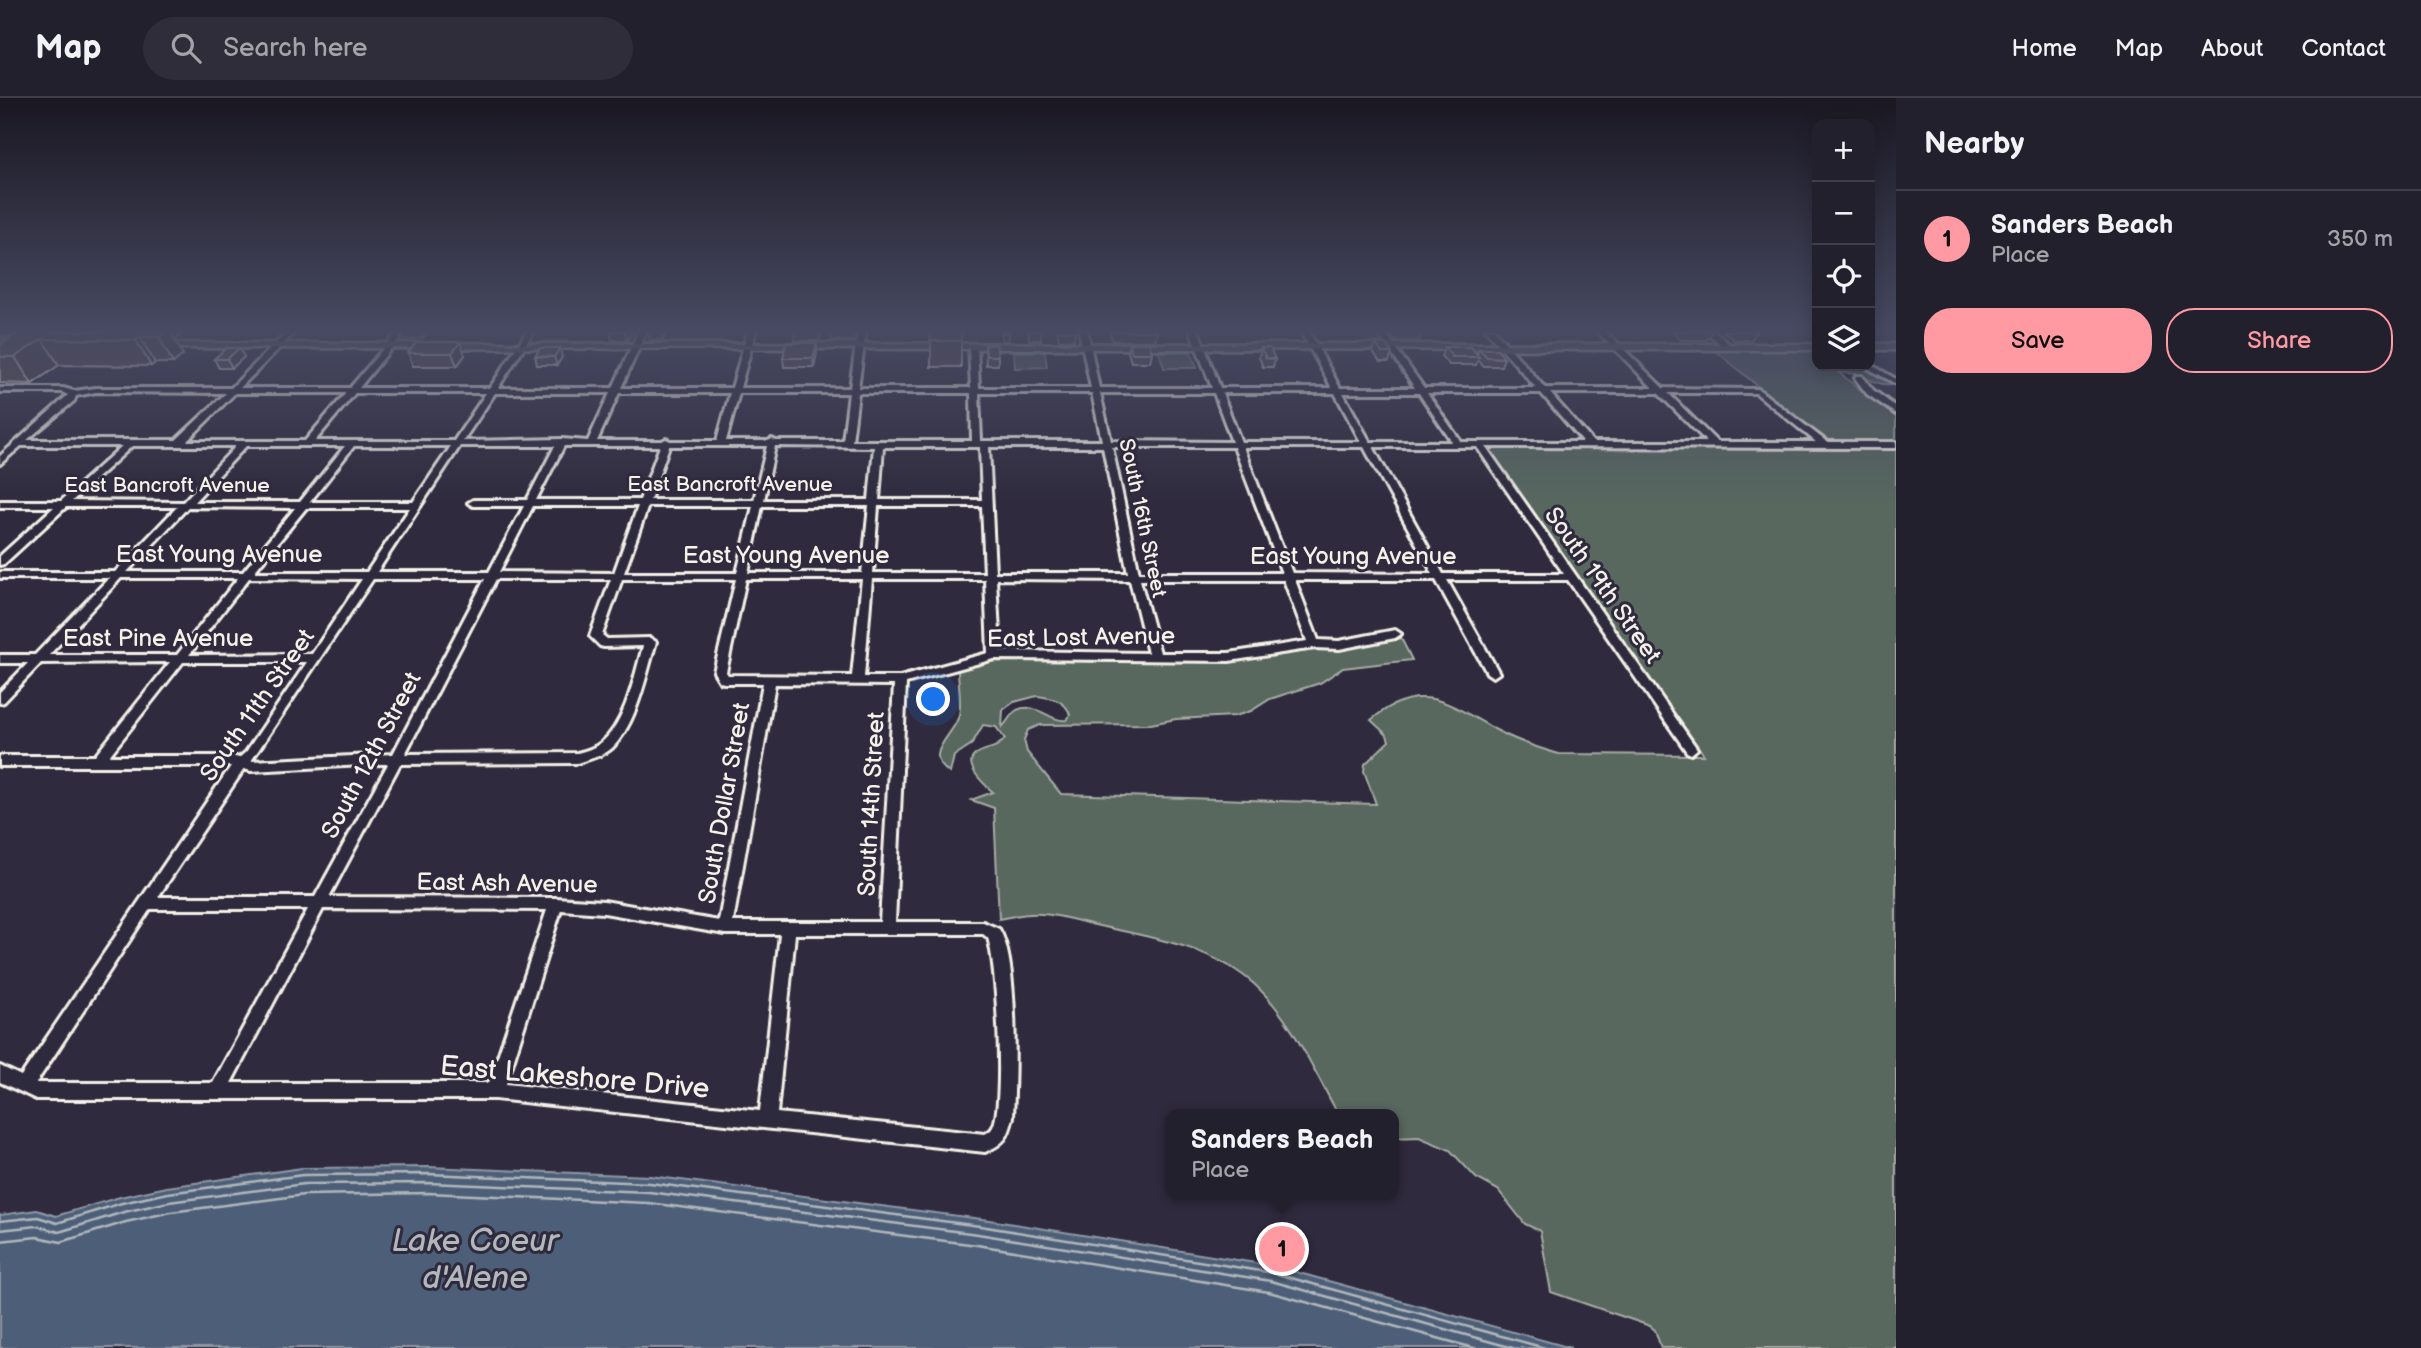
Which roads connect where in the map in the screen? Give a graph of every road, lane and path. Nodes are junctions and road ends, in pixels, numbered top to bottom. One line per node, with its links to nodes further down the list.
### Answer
1 (232, 388): 11 (street)
2 (494, 388): 12 (street, South 11th Street)
3 (1335, 388): 19 (street)
4 (1419, 388): 20 (street)
5 (1540, 388): 21 (street)
6 (1658, 388): 18 (street)
7 (1867, 388): 23 (street)
8 (0, 390): 22 (street)
9 (351, 390): 11 (street); 12 (street); 33 (street)
10 (855, 390): 14 (street); 15 (street); 36 (street)
11 (229, 391): 22 (street); 31 (street)
12 (492, 391): 13 (street); 35 (street, South 11th Street)
13 (614, 391): 14 (street); 25 (street)
14 (736, 391): 27 (street)
15 (975, 391): 16 (street); 38 (street)
16 (1096, 391): 17 (street); 39 (street, South 16th Street)
17 (1217, 391): 19 (street); 40 (street)
18 (1661, 391): 21 (street); 45 (street); 46 (street)
19 (1337, 392): 20 (street); 41 (street)
20 (1422, 392): 21 (street); 42 (street)
21 (1543, 392): 44 (street)
22 (73, 394): 29 (street)
23 (1896, 411)
24 (562, 442): 25 (street); 35 (street); 50 (street, South 12th Street)
25 (592, 442): 26 (street)
26 (666, 442): 27 (street); 51 (street)
27 (721, 442): 28 (street)
28 (772, 442): 36 (street); 52 (street, South Dollar Street)
29 (20, 443): 30 (street); 48 (street)
30 (130, 443): 31 (street); 56 (street)
31 (179, 443): 32 (street)
32 (244, 443): 33 (street); 57 (street)
33 (308, 443): 34 (street)
34 (352, 443): 35 (street); 58 (street)
35 (460, 443): 59 (street, South 11th Street)
36 (848, 443): 37 (street)
37 (879, 443): 38 (street); 53 (street, South 14th Street)
38 (981, 443): 39 (street); 54 (street)
39 (1107, 444): 40 (street); 70 (street, South 16th Street)
40 (1237, 444): 41 (street); 71 (street)
41 (1366, 444): 42 (street); 72 (street)
42 (1458, 444): 43 (street)
43 (1479, 444): 44 (street); 73 (street, South 19th Street)
44 (1590, 444): 45 (street)
45 (1715, 445): 46 (street)
46 (1825, 445): 47 (street)
47 (1896, 445)
48 (0, 461)
49 (473, 503): 50 (street, East Bancroft Avenue)
50 (530, 503): 51 (street, East Bancroft Avenue); 65 (street, South 12th Street)
51 (645, 503): 52 (street, East Bancroft Avenue); 66 (street)
52 (758, 503): 53 (street, East Bancroft Avenue); 67 (street, South Dollar Street)
53 (873, 503): 54 (street, East Bancroft Avenue); 68 (street, South 14th Street)
54 (987, 503): 69 (street)
55 (0, 504): 56 (street, East Bancroft Avenue)
56 (63, 504): 57 (street, East Bancroft Avenue); 60 (street)
57 (186, 504): 58 (street, East Bancroft Avenue); 62 (street)
58 (303, 504): 59 (street, East Bancroft Avenue); 63 (street)
59 (418, 505): 64 (street, South 11th Street)
60 (0, 562)
61 (0, 575): 62 (street, East Young Avenue)
62 (119, 575): 63 (street, East Young Avenue); 80 (street)
63 (246, 575): 64 (street, East Young Avenue); 81 (street)
64 (372, 575): 65 (street, East Young Avenue); 78 (street, South 11th Street)
65 (493, 575): 66 (street, East Young Avenue); 88 (street, South 12th Street)
66 (617, 575): 67 (street, East Young Avenue); 88 (street)
67 (742, 576): 68 (street, East Young Avenue); 83 (street, South Dollar Street)
68 (867, 576): 69 (street, East Young Avenue); 84 (street, South 14th Street)
69 (990, 576): 70 (street, East Young Avenue); 76 (street)
70 (1135, 576): 71 (street, East Young Avenue); 77 (street, South 16th Street)
71 (1288, 576): 72 (street, East Young Avenue); 75 (street)
72 (1439, 577): 73 (street, East Young Avenue); 82 (street)
73 (1573, 577): 87 (street, South 19th Street)
74 (1395, 634): 75 (street, East Lost Avenue)
75 (1314, 644): 77 (street, East Lost Avenue)
76 (994, 655): 77 (street, East Lost Avenue); 85 (street, East Lost Avenue)
77 (1155, 656)
78 (316, 658): 81 (street, East Pine Avenue); 91 (street, South 11th Street)
79 (0, 659): 80 (street, East Pine Avenue)
80 (38, 659): 81 (street, East Pine Avenue); 86 (street)
81 (177, 659): 90 (street)
82 (1493, 674)
83 (770, 680): 84 (street, East Lost Avenue); 95 (street, South Dollar Street)
84 (858, 680): 85 (street, East Lost Avenue)
85 (900, 681): 97 (street, South 14th Street)
86 (0, 699)
87 (1691, 749)
88 (397, 758): 91 (street); 93 (street, South 12th Street)
89 (0, 761): 90 (street)
90 (97, 761): 91 (street)
91 (242, 763): 92 (street, South 11th Street)
92 (146, 903): 93 (street, East Ash Avenue); 99 (street, South 11th Street)
93 (317, 903): 94 (street, East Ash Avenue); 100 (street, South 12th Street)
94 (556, 904): 95 (street, East Ash Avenue); 101 (street)
95 (725, 928): 96 (street, East Ash Avenue)
96 (788, 929): 97 (street, East Ash Avenue); 102 (street)
97 (887, 929): 103 (street, East Ash Avenue)
98 (0, 1074): 99 (street, East Lakeshore Drive)
99 (24, 1086): 100 (street, East Lakeshore Drive)
100 (219, 1089): 101 (street, East Lakeshore Drive)
101 (495, 1091): 102 (street, East Lakeshore Drive)
102 (768, 1119): 103 (street, East Lakeshore Drive)
103 (995, 1140)

